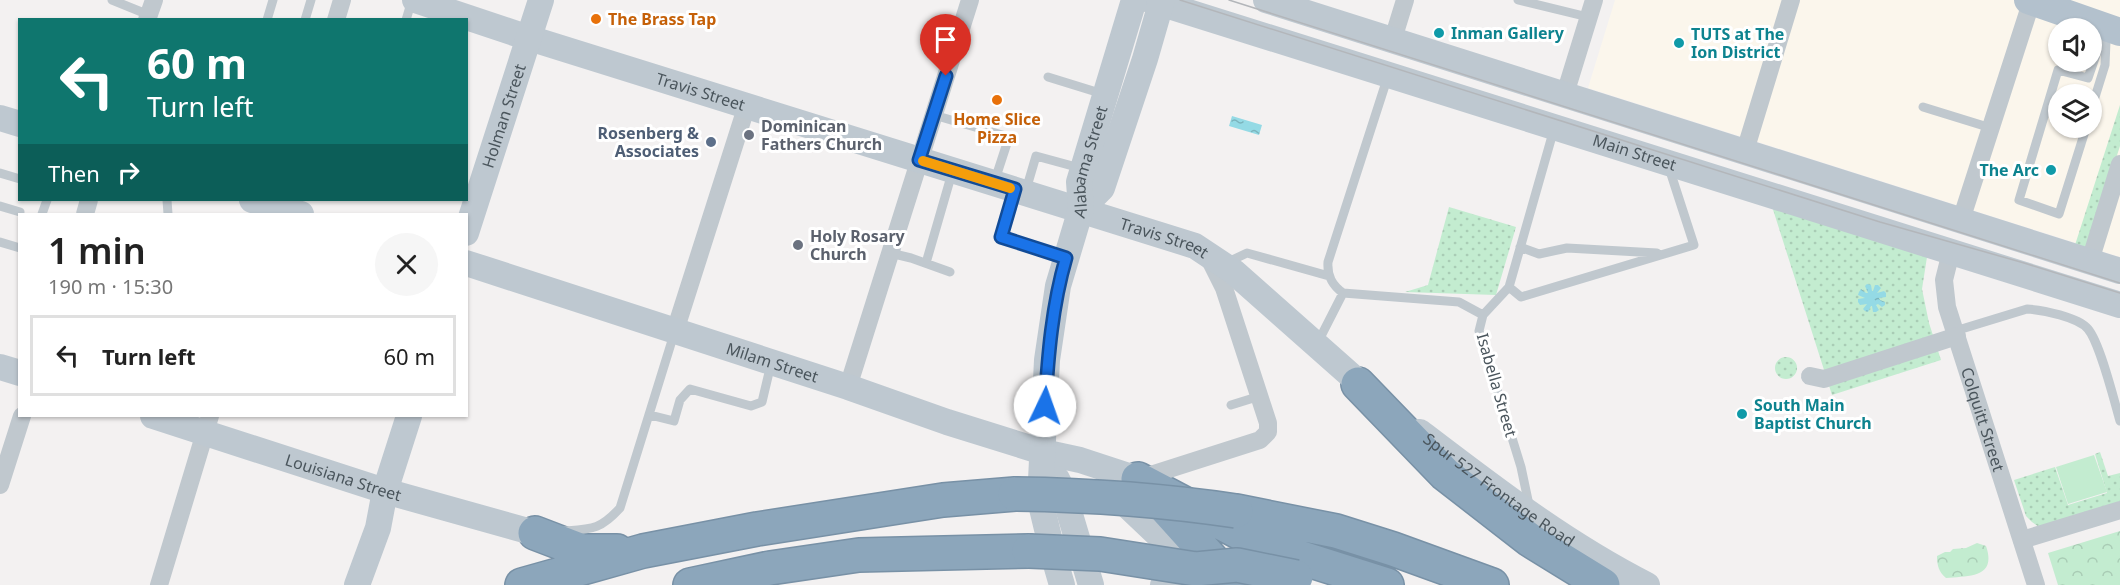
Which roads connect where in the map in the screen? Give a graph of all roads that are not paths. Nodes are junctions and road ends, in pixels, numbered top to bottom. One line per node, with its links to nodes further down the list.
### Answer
1 (112, 0): 16 (lane)
2 (273, 0): 17 (lane)
3 (311, 0): 18 (lane)
4 (342, 0): 19 (street)
5 (414, 0): 20 (lane); 22 (main road, Travis Street)
6 (541, 0): 22 (main road, Holman Street)
7 (970, 0): 33 (street)
8 (1134, 0): 28 (main road, Alabama Street)
9 (1266, 0): 23 (main road, Main Street)
10 (1405, 0): 23 (street)
11 (1518, 0): 15 (lane)
12 (1791, 0): 39 (street)
13 (2031, 0): 21 (main road); 37 (street)
14 (1158, 1): 24 (main road, Main Street); 51 (main road, Alabama Street)
15 (1591, 9): 29 (street)
16 (150, 12)
17 (268, 18)
18 (305, 18)
19 (337, 18)
20 (407, 18)
21 (2113, 29): 26 (lane); 27 (lane)
22 (529, 38): 31 (main road, Travis Street); 54 (main road, Holman Street)
23 (1393, 39): 29 (main road, Main Street)
24 (1388, 75): 36 (main road, Main Street); 69 (lane)
25 (1048, 77): 28 (lane)
26 (2054, 84)
27 (2099, 84)
28 (1105, 94): 43 (main road, Alabama Street)
29 (1565, 94): 39 (main road, Main Street)
30 (2048, 103): 38 (lane)
31 (747, 105): 40 (main road, Travis Street); 74 (street)
32 (1923, 107): 37 (lane)
33 (933, 115): 40 (street); 47 (lane)
34 (0, 118): 35 (main road)
35 (18, 123)
36 (1555, 127): 41 (main road, Main Street); 58 (lane, Isabella Street)
37 (1991, 128): 53 (street)
38 (2083, 138)
39 (1744, 151): 53 (main road, Main Street)
40 (919, 160): 44 (main road, Travis Street); 60 (street)
41 (1671, 164): 59 (main road, Main Street); 61 (lane)
42 (2120, 164): 63 (street)
43 (1083, 169): 47 (lane); 51 (main road, Alabama Street)
44 (953, 170): 47 (main road, Travis Street); 64 (lane)
45 (0, 173): 46 (lane)
46 (18, 178)
47 (1012, 188): 51 (main road, Travis Street); 62 (lane)
48 (255, 201): 50 (main road)
49 (0, 206): 52 (lane)
50 (283, 209)
51 (1081, 209): 56 (main road, Travis Street); 62 (main road)
52 (20, 212)
53 (1961, 220): 63 (main road, Main Street)
54 (468, 227)
55 (0, 242): 57 (lane)
56 (1195, 246): 66 (main road, Travis Street); 83 (street)
57 (18, 247)
58 (1520, 248): 61 (lane); 70 (lane, Isabella Street)
59 (1951, 252): 72 (main road, Main Street); 75 (street, Colquitt Street)
60 (890, 253): 64 (lane); 82 (street)
61 (1665, 253): 70 (lane)
62 (1066, 258): 91 (main road)
63 (2090, 261): 67 (main road, Main Street)
64 (926, 263): 68 (lane)
65 (468, 264): 74 (main road, Milam Street)
66 (1223, 264): 69 (lane, Travis Street); 76 (main road, Travis Street)
67 (2120, 271)
68 (950, 272)
69 (1329, 276): 71 (lane)
70 (1509, 287): 73 (lane, Isabella Street)
71 (1343, 293): 73 (lane); 76 (lane)
72 (2120, 305)
73 (1483, 315): 97 (lane, Isabella Street)
74 (675, 332): 77 (main road, Milam Street); 85 (lane)
75 (1956, 334): 80 (street); 89 (lane); 100 (street, Colquitt Street)
76 (1316, 345): 81 (main road, Travis Street)
77 (771, 362): 82 (main road, Milam Street); 85 (lane)
78 (0, 367): 79 (main road)
79 (18, 372)
80 (1810, 376)
81 (1358, 384): 97 (main road, Spur 527 Frontage Road); 116 (highway)
82 (848, 387): 91 (main road, Milam Street)
83 (1260, 396): 84 (lane); 93 (street)
84 (1231, 405)
85 (650, 415): 98 (lane)
86 (22, 417): 94 (street)
87 (160, 417): 90 (main road, Louisiana Street)
88 (409, 417): 95 (main road)
89 (2120, 421)
90 (208, 424): 95 (main road, Louisiana Street); 104 (street)
91 (1043, 452): 92 (main road, Milam Street); 108 (main road); 109 (main road)
92 (1080, 460): 93 (main road, Milam Street); 102 (main road)
93 (1138, 479): 111 (highway); 113 (highway)
94 (0, 485)
95 (385, 491): 98 (main road, Louisiana Street); 105 (main road)
96 (2120, 510): 100 (street)
97 (1530, 514): 117 (main road, Spur 527 Frontage Road)
98 (535, 533): 101 (highway)
99 (1334, 538): 101 (highway, bridge); 114 (highway); 115 (highway)
100 (2022, 540): 118 (street, Colquitt Street)
101 (643, 551): 106 (highway)
102 (1202, 576): 103 (highway, bridge); 107 (highway, bridge); 110 (main road)
103 (1286, 581): 112 (highway)
104 (159, 585)
105 (357, 585)
106 (522, 585)
107 (690, 585)
108 (1062, 585)
109 (1091, 585)
110 (1163, 585)
111 (1235, 585)
112 (1329, 585)
113 (1387, 585)
114 (1432, 585)
115 (1492, 585)
116 (1603, 585)
117 (1647, 585)
118 (2036, 585)

